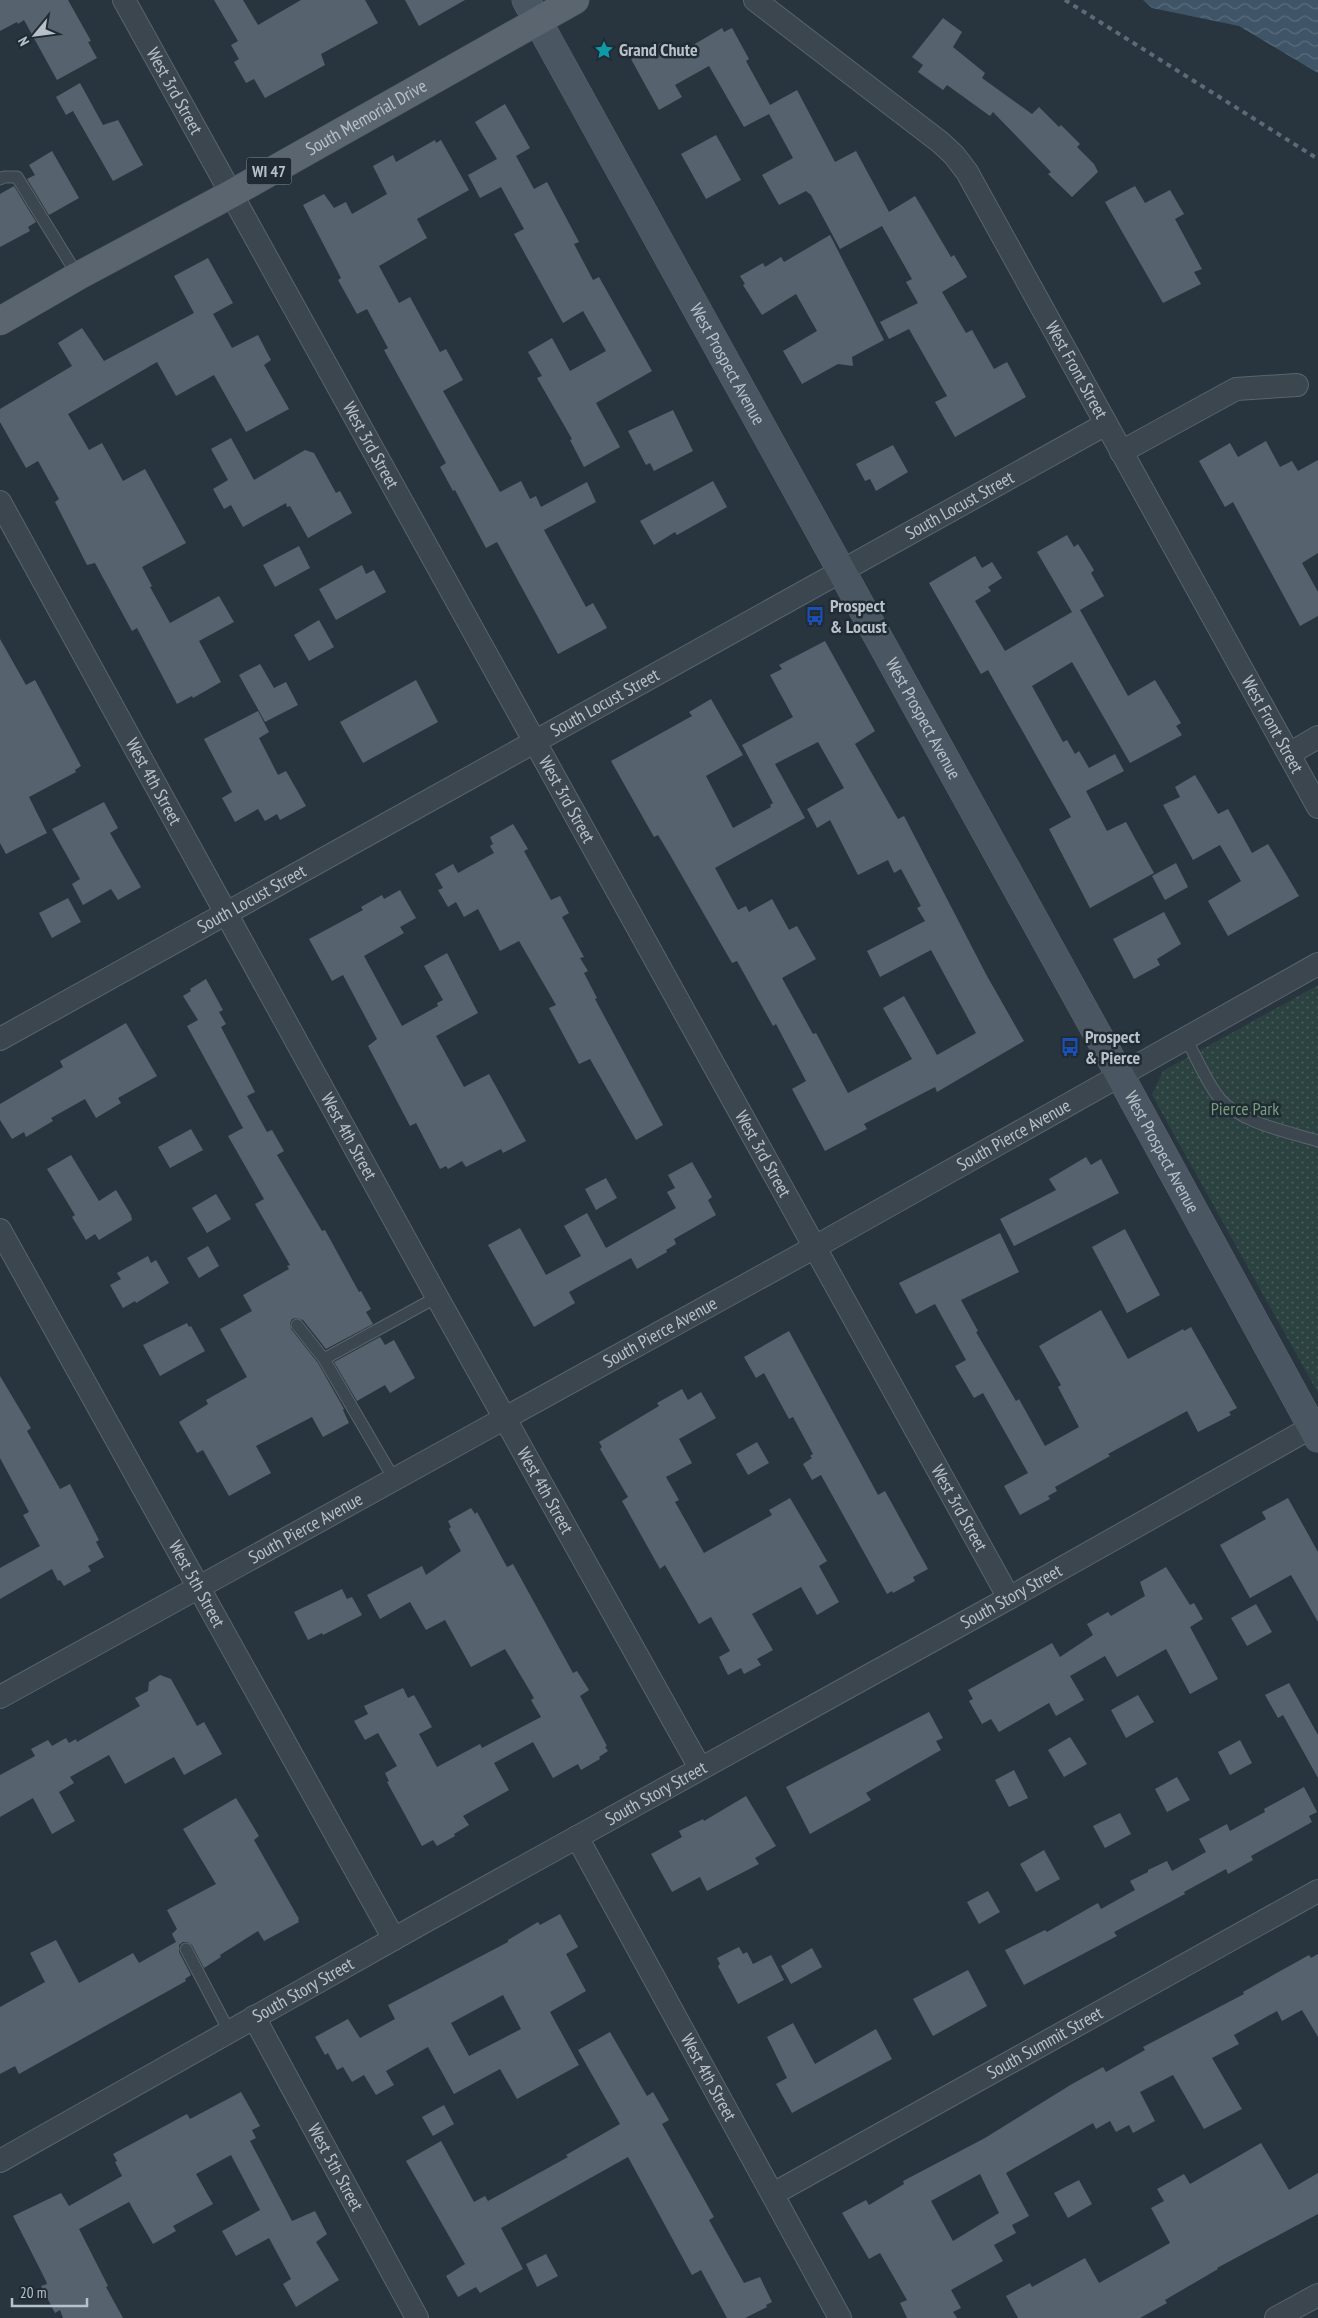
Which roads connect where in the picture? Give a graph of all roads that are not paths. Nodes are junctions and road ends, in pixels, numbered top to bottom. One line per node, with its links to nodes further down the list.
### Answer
1 (124, 0): 6 (street, West 3rd Street)
2 (575, 0): 4 (main road, South Memorial Drive / WI 47)
3 (756, 0): 10 (street, West Front Street)
4 (532, 10): 6 (main road, South Memorial Drive / WI 47); 13 (main road, West Prospect Avenue)
5 (0, 180): 7 (lane)
6 (231, 194): 7 (main road, South Memorial Drive / WI 47); 15 (street, West 3rd Street)
7 (78, 276): 8 (main road, South Memorial Drive / WI 47)
8 (0, 320)
9 (1297, 385): 11 (street)
10 (1106, 424): 11 (street, West Front Street); 13 (street, South Locust Street)
11 (1121, 452): 16 (street, West Front Street)
12 (0, 502): 18 (street, West 4th Street)
13 (841, 572): 15 (street, South Locust Street); 22 (main road, West Prospect Avenue)
14 (1318, 737): 16 (street)
15 (534, 743): 18 (street, South Locust Street); 25 (street, West 3rd Street)
16 (1289, 754): 17 (street, West Front Street)
17 (1318, 808)
18 (227, 913): 21 (street, South Locust Street); 26 (street, West 4th Street)
19 (1318, 964): 20 (street, South Pierce Avenue)
20 (1186, 1039): 22 (street, South Pierce Avenue); 23 (lane)
21 (0, 1040)
22 (1120, 1075): 25 (street, South Pierce Avenue); 30 (main road, West Prospect Avenue)
23 (1318, 1141)
24 (0, 1230): 32 (street, West 5th Street)
25 (814, 1247): 29 (street, South Pierce Avenue); 33 (street, West 3rd Street)
26 (437, 1297): 28 (lane); 29 (street, West 4th Street)
27 (296, 1325): 28 (lane)
28 (324, 1359): 31 (lane)
29 (504, 1418): 31 (street, South Pierce Avenue); 35 (street, West 4th Street)
30 (1315, 1432): 33 (street, South Story Street)
31 (394, 1479): 32 (street, South Pierce Avenue)
32 (197, 1588): 34 (street, South Pierce Avenue); 38 (street, West 5th Street)
33 (1009, 1598): 35 (street, South Story Street)
34 (0, 1697)
35 (700, 1768): 36 (street, South Story Street)
36 (577, 1837): 38 (street, South Story Street); 43 (street, West 4th Street)
37 (1318, 1891): 43 (street, South Summit Street)
38 (394, 1939): 40 (street, South Story Street)
39 (186, 1949): 41 (lane)
40 (254, 2017): 41 (street, South Story Street); 45 (street, West 5th Street)
41 (229, 2031): 42 (street, South Story Street)
42 (0, 2161)
43 (773, 2194): 46 (street, West 4th Street)
44 (1318, 2295): 47 (street)
45 (417, 2318)
46 (840, 2318)
47 (1276, 2318)

